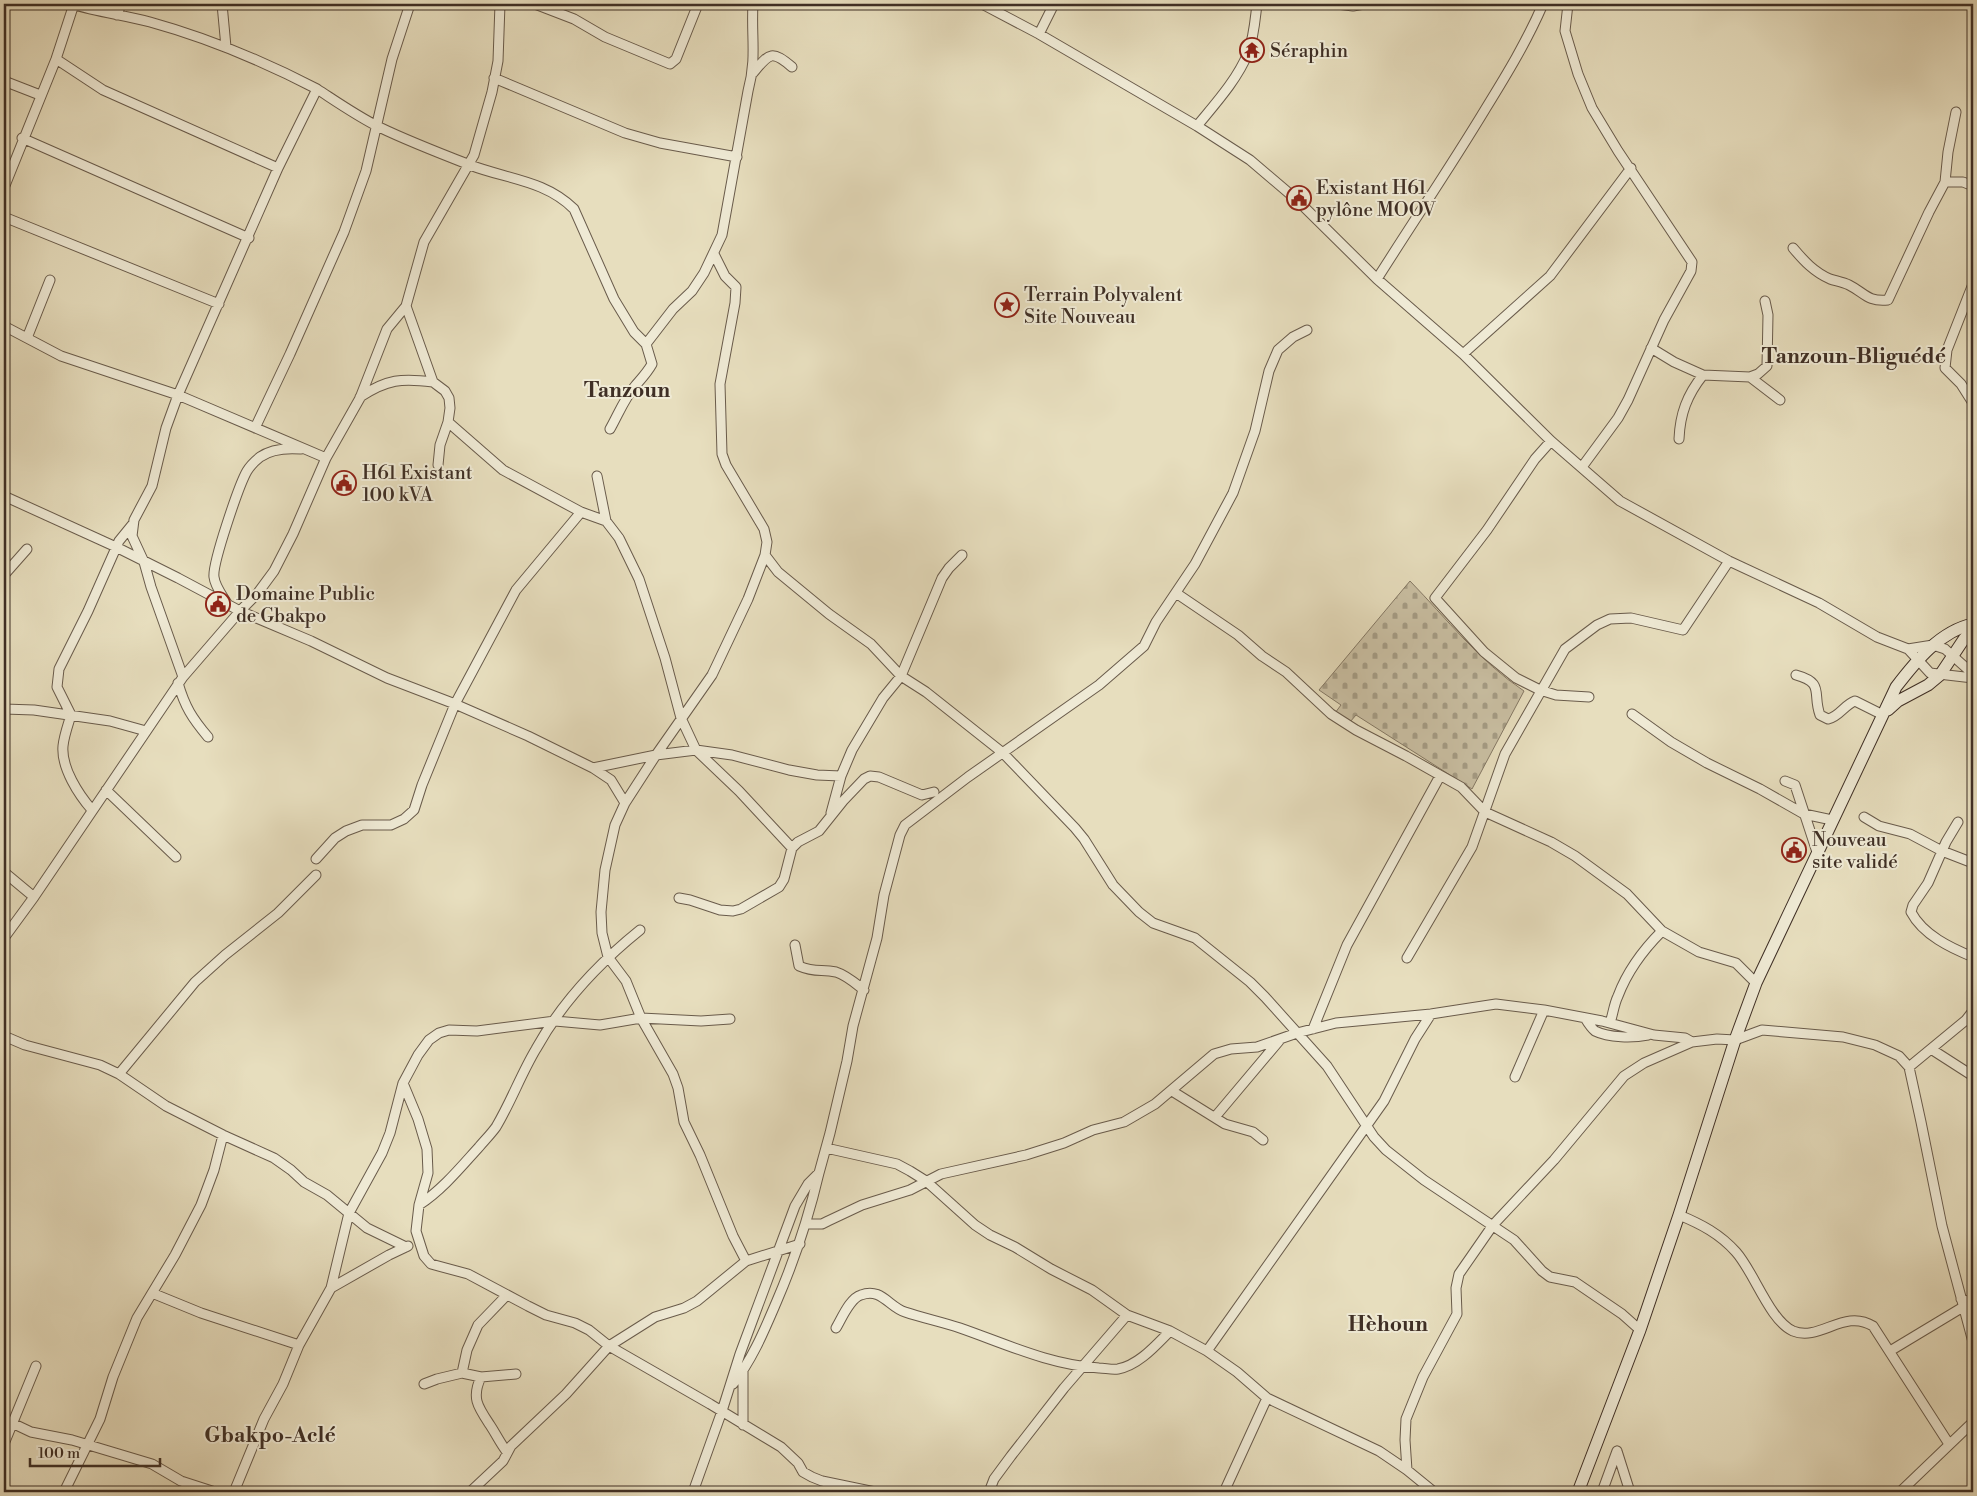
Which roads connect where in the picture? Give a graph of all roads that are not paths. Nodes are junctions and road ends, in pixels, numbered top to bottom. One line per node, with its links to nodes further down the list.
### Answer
1 (73, 4): 16 (street); 19 (street)
2 (121, 4): 16 (street)
3 (222, 4): 18 (street)
4 (410, 4): 27 (street)
5 (500, 4): 22 (street)
6 (535, 4): 7 (street)
7 (698, 4)
8 (753, 4): 21 (street)
9 (982, 4): 17 (street)
10 (1054, 4): 17 (street)
11 (1257, 4): 28 (street)
12 (1337, 4): 13 (street)
13 (1364, 4)
14 (1543, 4): 41 (street)
15 (1568, 4): 33 (street)
16 (117, 15): 18 (street)
17 (1039, 34): 28 (street)
18 (226, 47): 24 (street)
19 (56, 59): 25 (street); 32 (street)
20 (792, 67): 21 (street)
21 (753, 73): 30 (street)
22 (494, 78): 30 (street); 31 (street)
23 (4, 81): 25 (street)
24 (316, 90): 27 (street); 32 (street)
25 (40, 95): 29 (street)
26 (1956, 112): 34 (street)
27 (377, 126): 31 (street); 61 (street)
28 (1197, 126): 41 (street)
29 (22, 138): 36 (street); 38 (street)
30 (737, 157): 40 (street)
31 (468, 165): 46 (street); 50 (street)
32 (278, 168): 38 (street)
33 (1631, 168): 51 (street); 52 (street)
34 (1945, 182): 35 (street); 39 (street)
35 (1973, 186)
36 (4, 188)
37 (4, 217): 45 (street)
38 (249, 238): 45 (street)
39 (1793, 248)
40 (714, 254): 50 (street); 76 (street)
41 (1377, 279): 52 (street)
42 (50, 280): 49 (street)
43 (1973, 284): 59 (street)
44 (1765, 302): 54 (street)
45 (219, 304): 56 (street)
46 (406, 306): 55 (street); 57 (street)
47 (4, 326): 49 (street)
48 (1307, 330): 81 (street)
49 (27, 338): 56 (street)
50 (646, 344): 62 (street)
51 (1651, 348): 53 (street); 68 (street)
52 (1462, 354): 64 (street)
53 (1703, 375): 54 (street); 63 (street)
54 (1750, 377): 58 (street)
55 (433, 382): 57 (street); 60 (street)
56 (178, 395): 61 (street); 73 (street)
57 (360, 398): 66 (street)
58 (1780, 400)
59 (1973, 403)
60 (448, 422): 67 (street); 71 (street)
61 (255, 428): 65 (street)
62 (610, 429)
63 (1680, 439)
64 (1551, 441): 68 (street); 96 (street)
65 (306, 449): 66 (street); 82 (street)
66 (326, 458): 83 (street)
67 (438, 465)
68 (1582, 467): 78 (street)
69 (597, 476): 72 (street)
70 (4, 496): 74 (street)
71 (582, 512): 72 (street); 98 (street)
72 (606, 521): 103 (street)
73 (132, 526): 74 (street); 79 (street)
74 (116, 547): 79 (street); 101 (street)
75 (27, 549): 80 (street)
76 (765, 555): 93 (street); 103 (street)
77 (962, 555): 93 (street)
78 (1729, 561): 87 (street); 96 (street)
79 (144, 562): 82 (street); 95 (street)
80 (4, 574)
81 (1176, 593): 107 (street); 111 (street)
82 (228, 605): 83 (street)
83 (240, 611): 95 (street); 98 (street)
84 (1973, 624): 86 (main road)
85 (1973, 630): 88 (main road)
86 (1933, 646): 87 (street); 88 (street); 89 (main road)
87 (1908, 649): 89 (street)
88 (1952, 656): 90 (street); 92 (main road)
89 (1918, 660): 92 (street); 102 (main road)
90 (1973, 674)
91 (1796, 675): 102 (street)
92 (1940, 675): 94 (street); 102 (main road)
93 (901, 676): 107 (street); 110 (street)
94 (1973, 678)
95 (180, 680): 104 (street); 105 (street)
96 (1540, 690): 97 (street); 117 (street)
97 (1589, 697)
98 (455, 704): 109 (street); 127 (street)
99 (4, 709): 101 (street)
100 (1632, 714): 118 (street)
101 (71, 715): 104 (street); 116 (street)
102 (1882, 715): 121 (main road)
103 (681, 718): 106 (street); 108 (street)
104 (146, 731): 113 (street)
105 (208, 737)
106 (696, 750): 108 (street); 110 (street); 123 (street)
107 (1003, 753): 141 (street); 151 (street)
108 (656, 755): 109 (street); 115 (street)
109 (593, 768): 115 (street)
110 (841, 776): 120 (street)
111 (1440, 776): 117 (street); 150 (street)
112 (1785, 781): 118 (street)
113 (106, 790): 116 (street); 126 (street)
114 (934, 792): 120 (street)
115 (625, 803): 137 (street)
116 (92, 810): 131 (street)
117 (1485, 812): 134 (street); 139 (street)
118 (1804, 814): 121 (street); 125 (street)
119 (1864, 817): 124 (street)
120 (830, 818): 123 (street)
121 (1832, 820): 125 (main road)
122 (1958, 822): 124 (street)
123 (792, 848): 132 (street)
124 (1942, 851): 128 (street); 138 (street)
125 (1817, 852): 140 (main road)
126 (176, 857)
127 (316, 859)
128 (1973, 862)
129 (4, 872): 131 (street)
130 (316, 875): 159 (street)
131 (34, 897): 135 (street)
132 (679, 898)
133 (640, 930): 137 (street)
134 (1662, 931): 140 (street); 149 (street)
135 (4, 938)
136 (796, 944): 141 (street)
137 (608, 957): 145 (street); 148 (street)
138 (1973, 957)
139 (1407, 958)
140 (1756, 983): 155 (main road)
141 (864, 990): 168 (street)
142 (1544, 1010): 144 (street); 146 (street); 161 (street)
143 (1973, 1010): 157 (street)
144 (1431, 1014): 150 (street); 165 (street)
145 (641, 1018): 147 (street); 148 (street); 180 (street)
146 (1585, 1018): 149 (street); 152 (street)
147 (730, 1019)
148 (555, 1021): 162 (street); 171 (street)
149 (1610, 1023): 152 (street)
150 (1313, 1029): 151 (street)
151 (1297, 1033): 154 (street); 165 (street)
152 (1650, 1034): 156 (street)
153 (4, 1036): 159 (street)
154 (1280, 1040): 163 (street); 164 (street)
155 (1735, 1040): 156 (street); 158 (street); 173 (main road)
156 (1692, 1042): 175 (street)
157 (1931, 1049): 158 (street); 160 (street)
158 (1909, 1067): 184 (street)
159 (119, 1074): 166 (street)
160 (1973, 1076)
161 (1515, 1078)
162 (403, 1083): 171 (street); 172 (street)
163 (1172, 1091): 164 (street); 170 (street)
164 (1215, 1117): 167 (street)
165 (1367, 1126): 175 (street); 193 (street)
166 (223, 1135): 172 (street); 182 (street)
167 (1263, 1140)
168 (826, 1148): 169 (street); 170 (street)
169 (819, 1173): 174 (street); 179 (street)
170 (926, 1181): 174 (street); 186 (street)
171 (419, 1205): 176 (street)
172 (349, 1213): 178 (street); 181 (street)
173 (1679, 1215): 188 (main road); 194 (street)
174 (807, 1224): 177 (street)
175 (1493, 1225): 188 (street); 212 (street)
176 (418, 1244): 178 (street); 183 (street)
177 (800, 1244): 179 (street); 197 (street)
178 (406, 1247): 181 (street)
179 (778, 1252): 180 (street); 202 (street)
180 (746, 1261): 192 (street)
181 (332, 1288): 191 (street)
182 (152, 1292): 191 (street); 210 (street)
183 (507, 1296): 192 (street); 198 (street)
184 (1962, 1303): 185 (street); 190 (street); 194 (street)
185 (1973, 1303)
186 (1128, 1315): 189 (street); 196 (street)
187 (836, 1328): 196 (street)
188 (1640, 1330): 222 (main road)
189 (1170, 1331): 193 (street); 196 (street)
190 (1973, 1342)
191 (299, 1345): 215 (street)
192 (609, 1346): 204 (street); 211 (street)
193 (1207, 1351): 203 (street)
194 (1890, 1351): 209 (street)
195 (36, 1366): 206 (street)
196 (1083, 1367): 219 (street)
197 (743, 1372): 202 (street); 207 (street)
198 (462, 1373): 200 (street); 201 (street)
199 (516, 1374): 200 (street)
200 (481, 1377): 211 (street)
201 (424, 1384)
202 (728, 1390): 204 (street)
203 (1267, 1398): 212 (street); 220 (street)
204 (722, 1411): 207 (street); 217 (street)
205 (1973, 1422): 209 (street)
206 (12, 1423): 208 (street); 210 (street)
207 (743, 1425): 218 (street)
208 (4, 1444)
209 (1949, 1444): 225 (street)
210 (87, 1445): 213 (street); 214 (street)
211 (507, 1452): 216 (street)
212 (1407, 1470): 221 (street)
213 (64, 1492)
214 (215, 1492)
215 (234, 1492)
216 (470, 1492)
217 (693, 1492)
218 (875, 1492)
219 (988, 1492)
220 (1224, 1492)
221 (1434, 1492)
222 (1578, 1492)
223 (1602, 1492): 224 (street)
224 (1630, 1492)
225 (1900, 1492)

